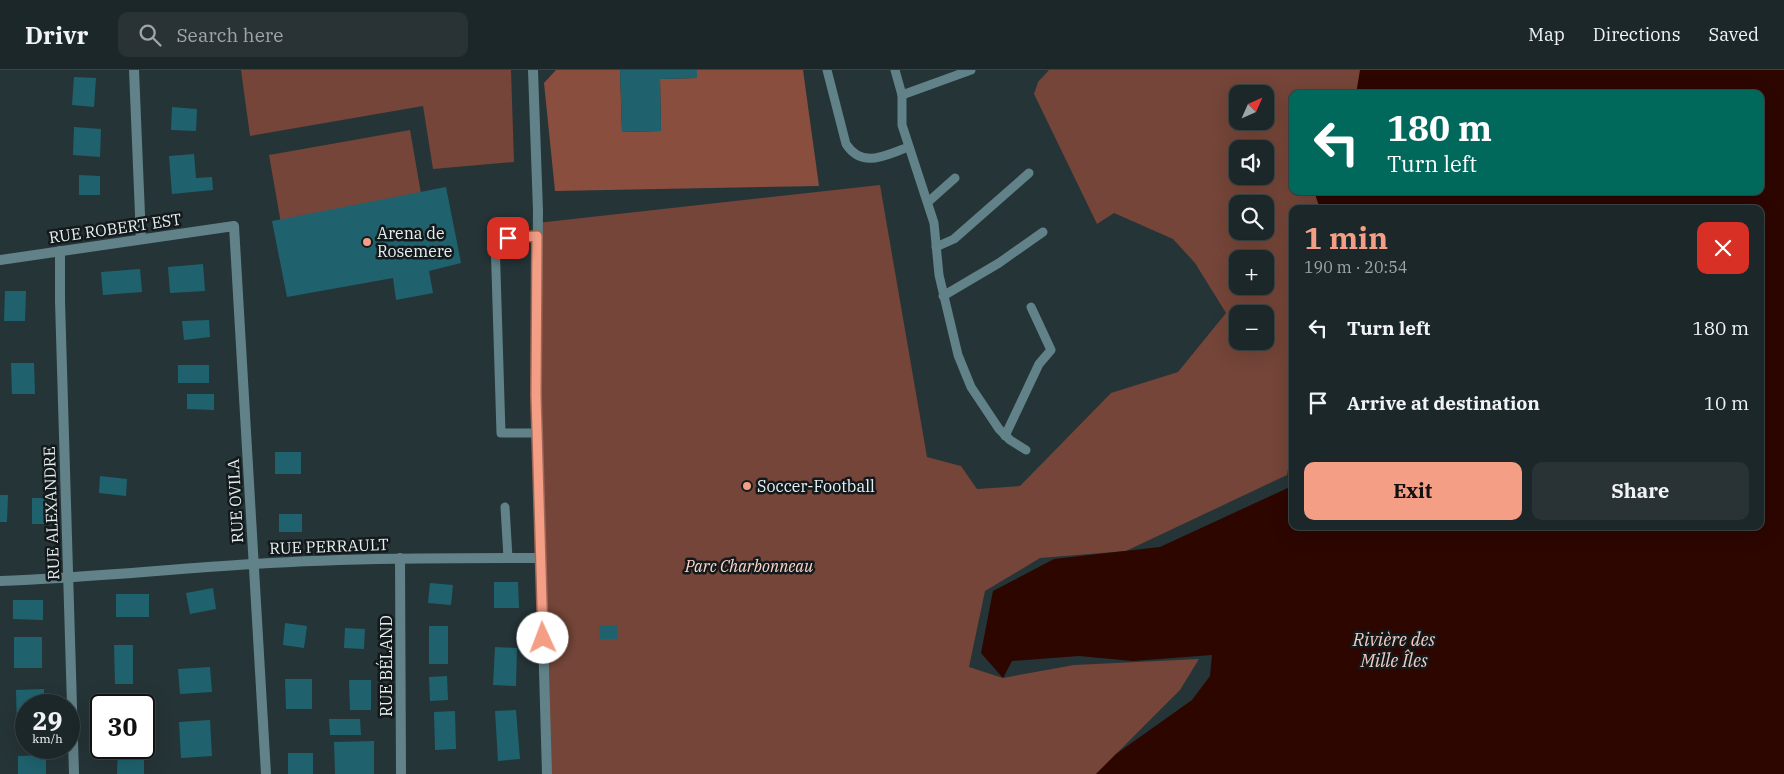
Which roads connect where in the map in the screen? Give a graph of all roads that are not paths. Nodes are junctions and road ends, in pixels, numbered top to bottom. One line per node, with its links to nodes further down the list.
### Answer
1 (134, 70): 14 (street)
2 (827, 70): 7 (lane)
3 (895, 70): 6 (lane)
4 (971, 70): 6 (lane)
5 (534, 71): 13 (street)
6 (902, 95): 7 (lane)
7 (909, 147): 10 (lane)
8 (1029, 173): 15 (lane)
9 (955, 178): 10 (lane)
10 (928, 202): 15 (lane)
11 (234, 226): 14 (street, RUE ROBERT EST); 27 (street, RUE OVILA)
12 (1043, 232): 18 (lane)
13 (537, 236): 20 (street); 20 (lane)
14 (141, 239): 16 (street, RUE ROBERT EST)
15 (936, 247): 18 (lane)
16 (60, 251): 17 (street, RUE ROBERT EST); 28 (street, RUE ALEXANDRE)
17 (0, 260)
18 (943, 296): 21 (lane)
19 (1031, 306): 21 (lane)
20 (537, 433): 26 (street)
21 (1005, 436): 22 (lane)
22 (1026, 450)
23 (505, 507): 25 (lane)
24 (400, 558): 25 (street, RUE PERRAULT); 27 (street, RUE PERRAULT); 32 (street, RUE BÉLAND)
25 (508, 558): 26 (street, RUE PERRAULT)
26 (541, 558): 33 (street)
27 (254, 564): 28 (street, RUE PERRAULT); 31 (street, RUE OVILA)
28 (68, 579): 29 (street, RUE PERRAULT); 30 (street, RUE ALEXANDRE)
29 (0, 581)
30 (74, 774)
31 (266, 774)
32 (401, 774)
33 (547, 774)

